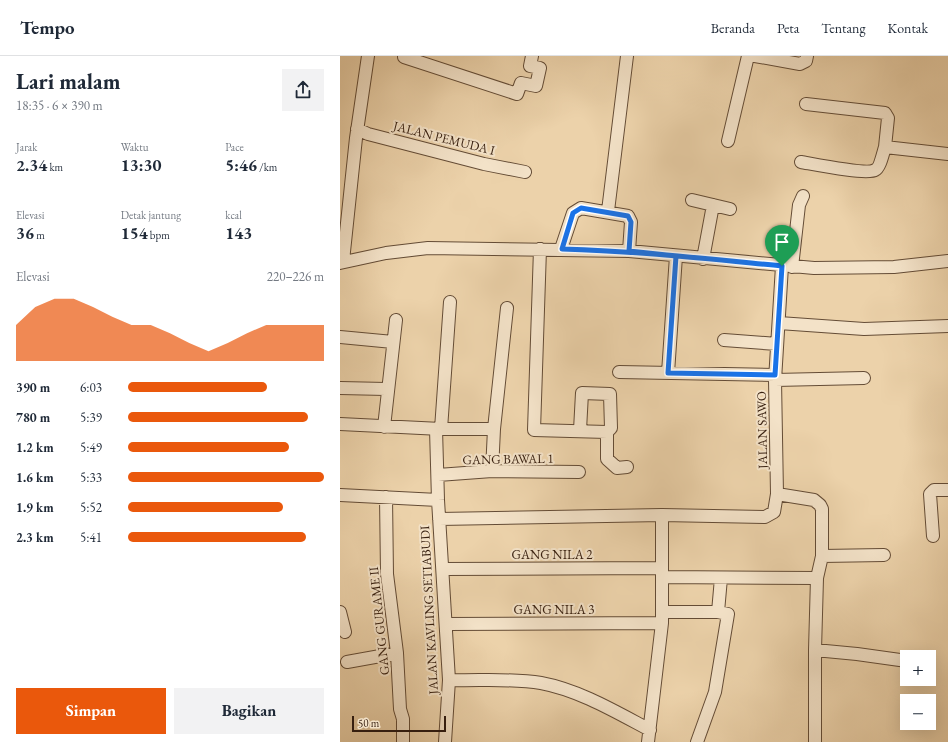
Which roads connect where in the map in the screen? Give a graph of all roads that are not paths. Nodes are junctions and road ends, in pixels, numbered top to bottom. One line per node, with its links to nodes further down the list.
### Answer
1 (368, 56): 9 (street)
2 (532, 56): 7 (street)
3 (627, 56): 19 (street)
4 (748, 56): 10 (street)
5 (755, 56): 6 (street)
6 (807, 56)
7 (404, 57)
8 (806, 104): 11 (street)
9 (357, 129): 14 (street, JALAN PEMUDA I); 26 (street)
10 (728, 141)
11 (885, 147): 12 (street); 13 (street)
12 (948, 154)
13 (801, 162)
14 (525, 172)
15 (803, 196): 27 (street, JALAN SAWO)
16 (692, 200): 17 (street)
17 (713, 205): 18 (street); 24 (street)
18 (730, 209)
19 (608, 211): 21 (street); 22 (street)
20 (540, 249): 21 (street); 26 (street); 47 (street)
21 (562, 249): 22 (street)
22 (629, 251): 23 (street)
23 (676, 256): 24 (street); 38 (street)
24 (703, 259): 27 (street)
25 (948, 261): 27 (street)
26 (342, 262)
27 (787, 267): 31 (street, JALAN SAWO)
28 (450, 302): 45 (street, JALAN KAVLING SETIABUDI)
29 (507, 308): 46 (street)
30 (396, 320): 35 (street)
31 (779, 323): 32 (street); 36 (street, JALAN SAWO)
32 (948, 326)
33 (340, 337): 35 (street)
34 (724, 340): 36 (street)
35 (393, 342): 42 (street)
36 (777, 344): 39 (street, JALAN SAWO)
37 (619, 372): 38 (street)
38 (668, 373): 39 (street)
39 (775, 377): 40 (street); 54 (street, JALAN SAWO)
40 (864, 378)
41 (340, 388): 42 (street)
42 (386, 389): 44 (street)
43 (340, 424): 44 (street)
44 (384, 427): 45 (street)
45 (438, 429): 46 (street); 52 (street, JALAN KAVLING SETIABUDI)
46 (494, 429): 50 (street)
47 (580, 430): 48 (street); 48 (street)
48 (607, 432): 49 (street)
49 (627, 468)
50 (492, 471): 51 (street, GANG BAWAL 1); 52 (street, GANG BAWAL 1)
51 (579, 472)
52 (438, 475): 57 (street, JALAN KAVLING SETIABUDI)
53 (948, 490): 60 (street)
54 (777, 494): 58 (street, JALAN SAWO); 62 (street)
55 (340, 495): 56 (street)
56 (386, 498): 57 (street); 73 (street, GANG GURAME II)
57 (438, 500): 59 (street, JALAN KAVLING SETIABUDI)
58 (662, 515): 59 (street); 64 (street)
59 (439, 519): 63 (street, JALAN KAVLING SETIABUDI)
60 (933, 536)
61 (884, 555): 62 (street)
62 (822, 556): 66 (street)
63 (442, 569): 64 (street, GANG NILA 2); 70 (street, JALAN KAVLING SETIABUDI)
64 (662, 572): 65 (street, GANG NILA 2); 69 (street)
65 (721, 578): 66 (street, GANG NILA 2); 68 (street)
66 (817, 578): 72 (street)
67 (340, 612): 71 (street)
68 (718, 612): 69 (street, GANG NILA 3); 80 (street)
69 (662, 617): 70 (street, GANG NILA 3); 77 (street)
70 (446, 624): 76 (street, JALAN KAVLING SETIABUDI)
71 (346, 632)
72 (815, 650): 74 (street); 81 (street)
73 (397, 653): 75 (street); 78 (street, GANG GURAME II)
74 (900, 660)
75 (346, 662)
76 (449, 680): 77 (street); 79 (street, JALAN KAVLING SETIABUDI)
77 (649, 736)
78 (403, 742)
79 (445, 742)
80 (697, 742)
81 (816, 742)

